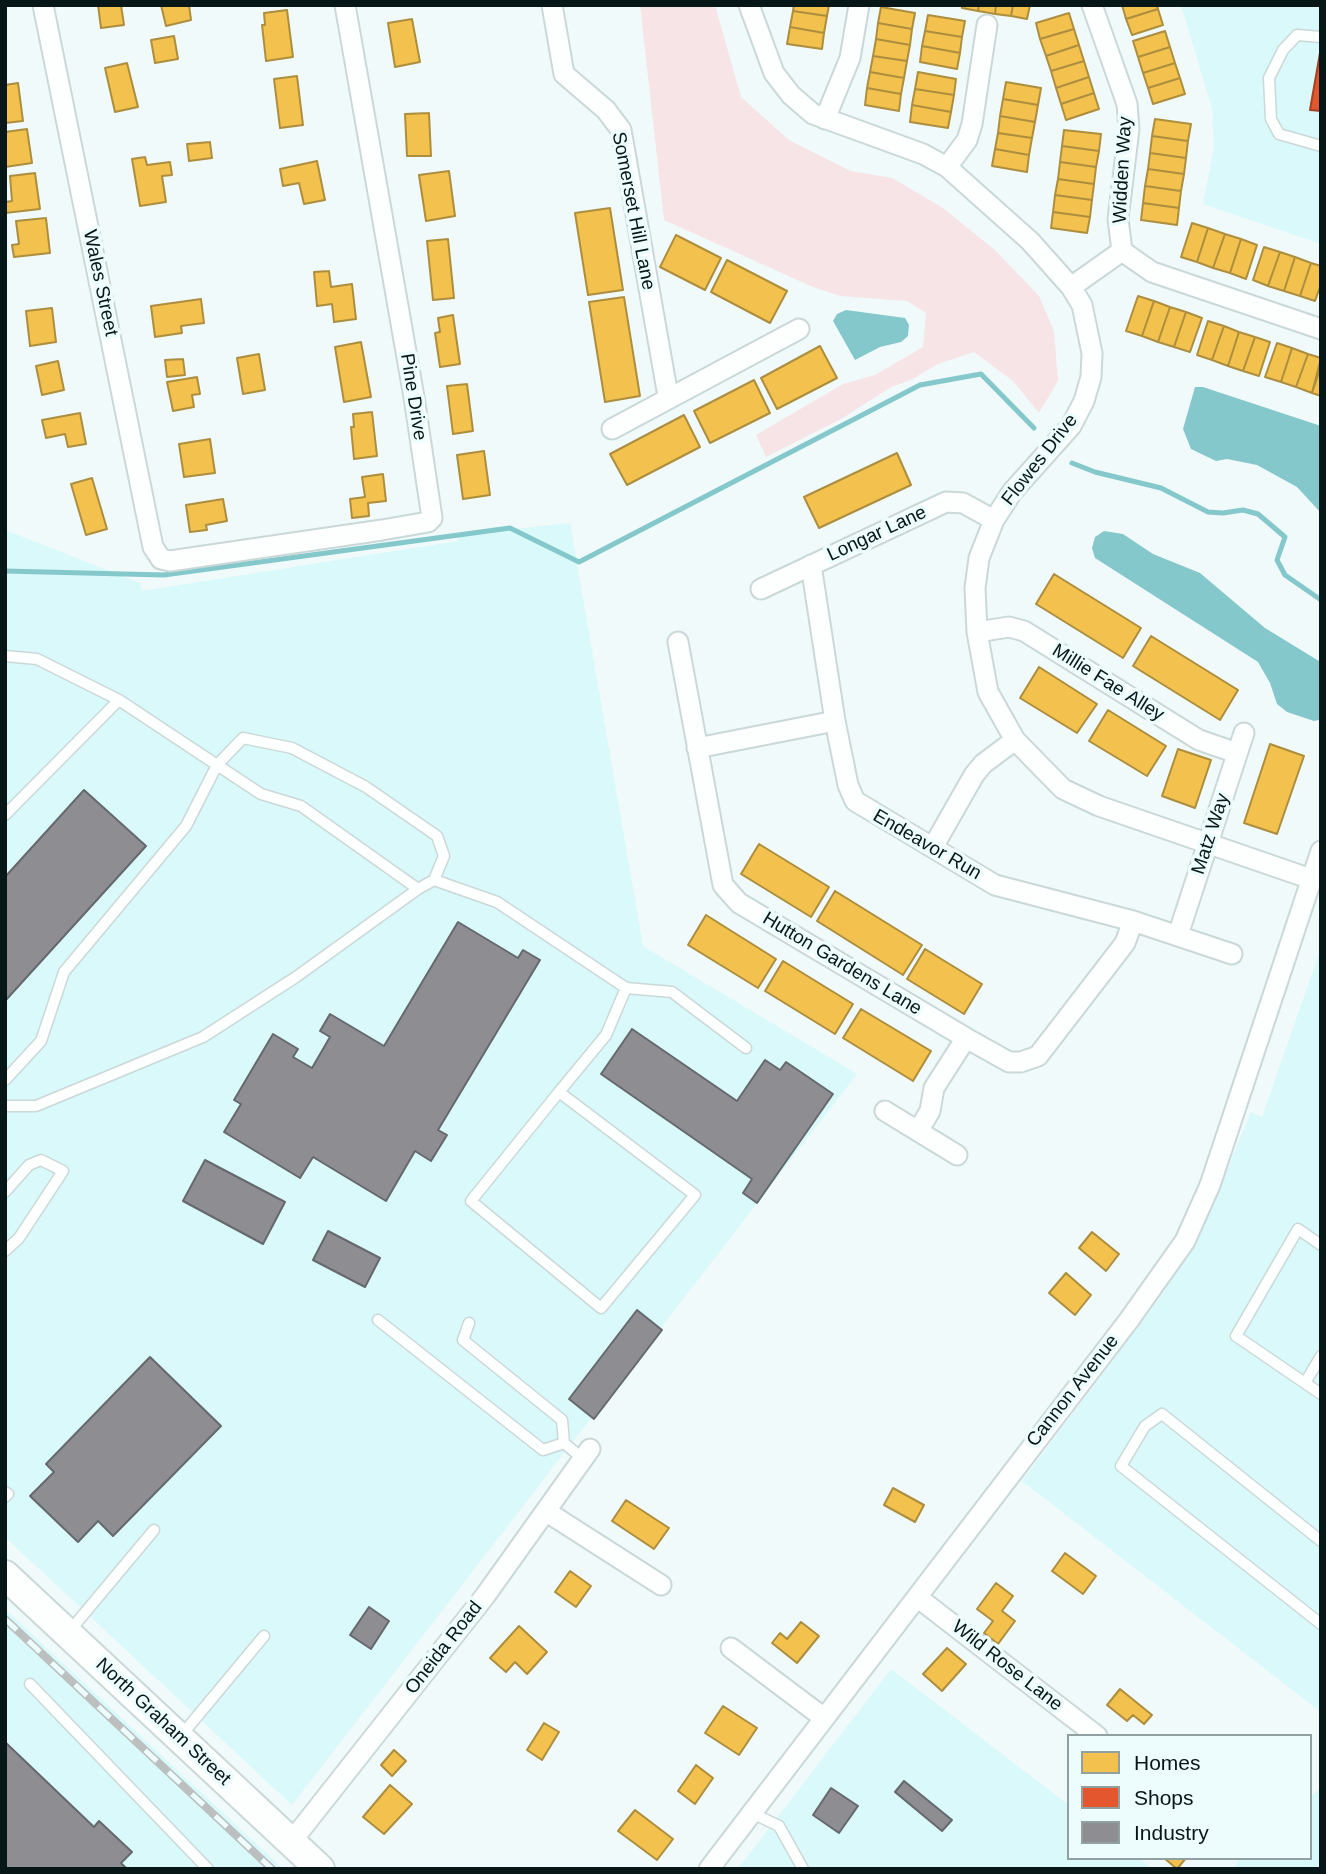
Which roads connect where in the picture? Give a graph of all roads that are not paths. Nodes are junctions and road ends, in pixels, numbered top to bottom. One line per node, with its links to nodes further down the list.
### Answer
1 (43, 5): 19 (street, Wales Street)
2 (345, 5): 19 (street, Pine Drive)
3 (552, 5): 16 (street, Somerset Hill Lane)
4 (749, 5): 9 (street, Flowes Drive)
5 (859, 5): 9 (street)
6 (1092, 5): 12 (street, Widden Way)
7 (988, 26): 11 (street)
8 (1321, 37): 10 (lane)
9 (825, 119): 11 (street, Flowes Drive)
10 (1321, 146)
11 (947, 167): 13 (street, Flowes Drive)
12 (1122, 251): 13 (street); 15 (street, Widden Way)
13 (1071, 287): 18 (street, Flowes Drive)
14 (799, 329): 16 (street)
15 (1321, 329)
16 (668, 396): 17 (street)
17 (611, 429)
18 (994, 520): 20 (street, Longar Lane); 22 (street, Flowes Drive)
19 (162, 559)
20 (811, 565): 21 (street, Longar Lane); 26 (street, Endeavor Run)
21 (761, 589)
22 (977, 632): 28 (street, Flowes Drive); 30 (street, Millie Fae Alley)
23 (678, 642): 29 (street, Hutton Gardens Lane)
24 (5, 656): 25 (lane)
25 (118, 700): 31 (lane); 32 (lane)
26 (835, 721): 29 (street); 34 (street, Endeavor Run)
27 (1244, 733): 30 (street, Matz Way)
28 (1015, 740): 33 (street, Flowes Drive); 34 (street)
29 (697, 748): 43 (street, Hutton Gardens Lane)
30 (1237, 753): 33 (street, Matz Way)
31 (216, 765): 37 (lane); 38 (lane); 45 (lane)
32 (5, 815)
33 (1209, 842): 36 (street, Flowes Drive); 40 (street, Matz Way)
34 (933, 847): 39 (street, Endeavor Run)
35 (1321, 851): 36 (street, Cannon Avenue)
36 (1311, 879): 66 (street, Cannon Avenue)
37 (434, 880): 38 (lane); 42 (lane)
38 (418, 889): 47 (lane)
39 (1133, 921): 40 (street, Endeavor Run); 43 (street, Hutton Gardens Lane)
40 (1178, 935): 41 (street, Endeavor Run)
41 (1232, 954)
42 (626, 988): 44 (lane); 46 (lane)
43 (966, 1038): 49 (street)
44 (746, 1048)
45 (5, 1080)
46 (559, 1092): 46 (lane)
47 (5, 1106)
48 (884, 1111): 49 (street)
49 (918, 1131): 50 (street)
50 (957, 1155)
51 (5, 1192): 53 (lane)
52 (1321, 1245): 57 (lane)
53 (5, 1251)
54 (378, 1320): 59 (lane)
55 (469, 1324): 59 (lane)
56 (1321, 1356): 57 (lane)
57 (1305, 1383): 58 (lane)
58 (1321, 1394)
59 (565, 1443): 60 (lane)
60 (586, 1454): 61 (street, Oneida Road)
61 (547, 1512): 65 (street); 76 (street, Oneida Road)
62 (155, 1531): 68 (lane)
63 (1321, 1541): 67 (lane)
64 (5, 1575): 68 (main road, North Graham Street)
65 (661, 1585)
66 (917, 1597): 72 (street, Cannon Avenue); 73 (street, Wild Rose Lane)
67 (1321, 1624)
68 (68, 1634): 74 (main road, North Graham Street)
69 (264, 1636): 74 (lane)
70 (731, 1648): 72 (street)
71 (30, 1684): 78 (lane)
72 (824, 1718): 75 (street, Cannon Avenue)
73 (1094, 1734)
74 (179, 1737): 76 (main road, North Graham Street)
75 (752, 1813): 79 (street, Cannon Avenue); 80 (lane)
76 (291, 1842): 77 (main road, North Graham Street)
77 (318, 1868)
78 (208, 1869)
79 (709, 1869)
80 (803, 1869)

